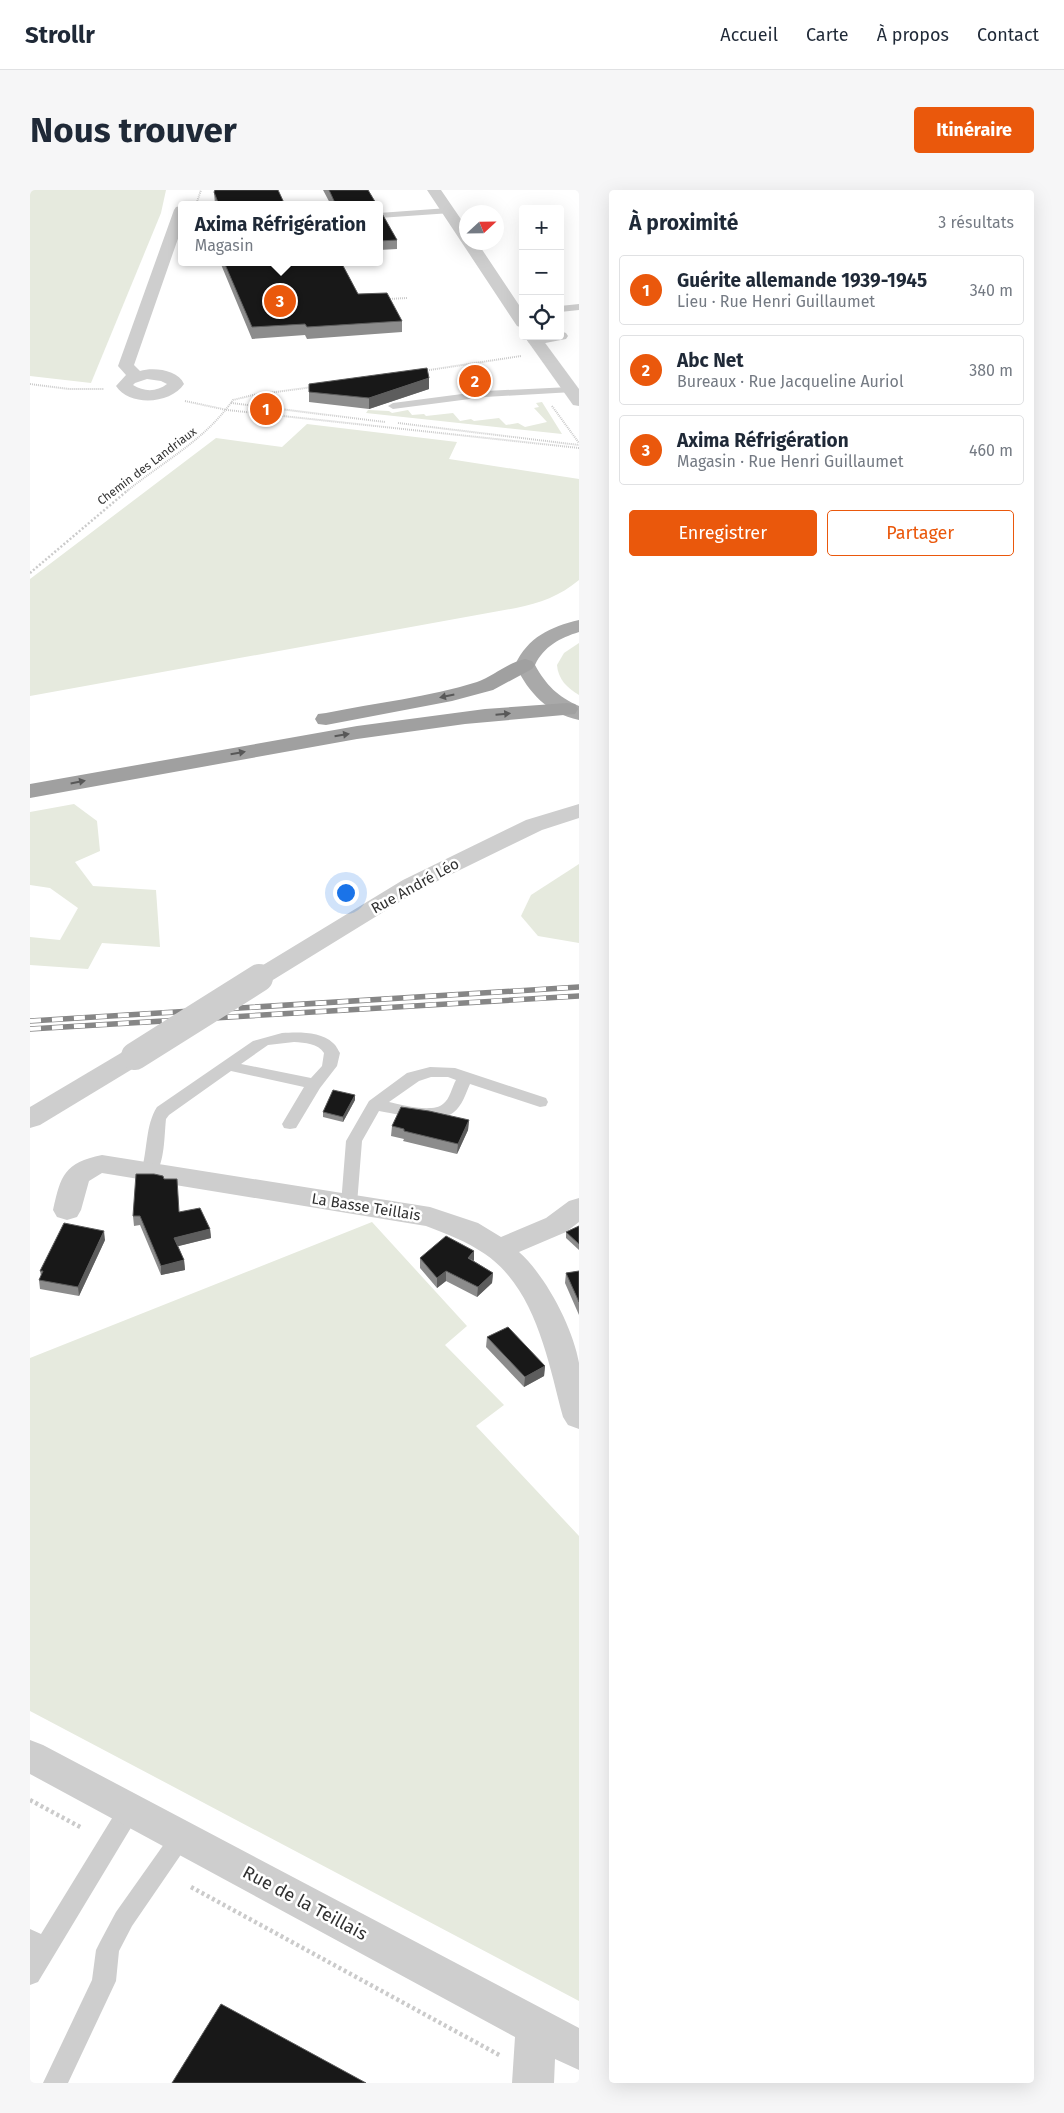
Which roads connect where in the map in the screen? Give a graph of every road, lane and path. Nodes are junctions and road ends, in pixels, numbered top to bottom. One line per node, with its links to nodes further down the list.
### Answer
1 (201, 190): 3 (path)
2 (434, 190): 4 (street)
3 (190, 201)
4 (448, 211): 5 (lane); 7 (street)
5 (383, 216)
6 (178, 226): 19 (street)
7 (459, 228)
8 (475, 250): 13 (street)
9 (407, 298): 10 (path)
10 (388, 299)
11 (579, 307): 12 (lane)
12 (564, 309)
13 (519, 314)
14 (579, 334): 15 (street)
15 (564, 336)
16 (535, 340): 22 (street)
17 (526, 355): 18 (path)
18 (418, 372)
19 (130, 381): 20 (path)
20 (30, 384)
21 (322, 386): 24 (path)
22 (575, 395): 25 (lane)
23 (179, 400): 26 (path)
24 (231, 404): 26 (path, Chemin des Landriaux); 27 (path)
25 (393, 406)
26 (228, 410): 29 (path); 30 (path, Chemin des Landriaux)
27 (386, 422)
28 (395, 423): 29 (path)
29 (579, 447)
30 (30, 574)
31 (579, 626): 32 (main road)
32 (524, 665): 33 (main road); 34 (highway, one-way to 34)
33 (573, 711): 35 (highway, one-way to 33)
34 (30, 774)
35 (30, 791)
36 (579, 811): 42 (street, Rue André Léo, bridge)
37 (228, 1066): 39 (lane); 39 (lane); 44 (lane)
38 (465, 1077): 40 (lane); 41 (lane); 41 (lane)
39 (315, 1084): 43 (lane)
40 (540, 1102)
41 (375, 1105): 45 (lane)
42 (30, 1119)
43 (290, 1124)
44 (148, 1172): 45 (street, La Basse Teillais); 47 (street, La Basse Teillais)
45 (349, 1204): 48 (street, La Basse Teillais)
46 (579, 1208): 48 (street)
47 (67, 1210)
48 (500, 1249): 49 (street, La Basse Teillais)
49 (579, 1417)
50 (30, 1756): 52 (street, Rue de la Teillais)
51 (30, 1800): 53 (path)
52 (130, 1809): 54 (street, Rue de la Teillais); 56 (lane)
53 (82, 1828)
54 (182, 1836): 58 (street, Rue de la Teillais); 61 (lane)
55 (191, 1887): 60 (path)
56 (38, 1944): 57 (lane)
57 (30, 1974)
58 (536, 2028): 59 (street, Rue de la Teillais); 62 (street)
59 (579, 2050)
60 (504, 2058)
61 (55, 2083)
62 (533, 2083)

